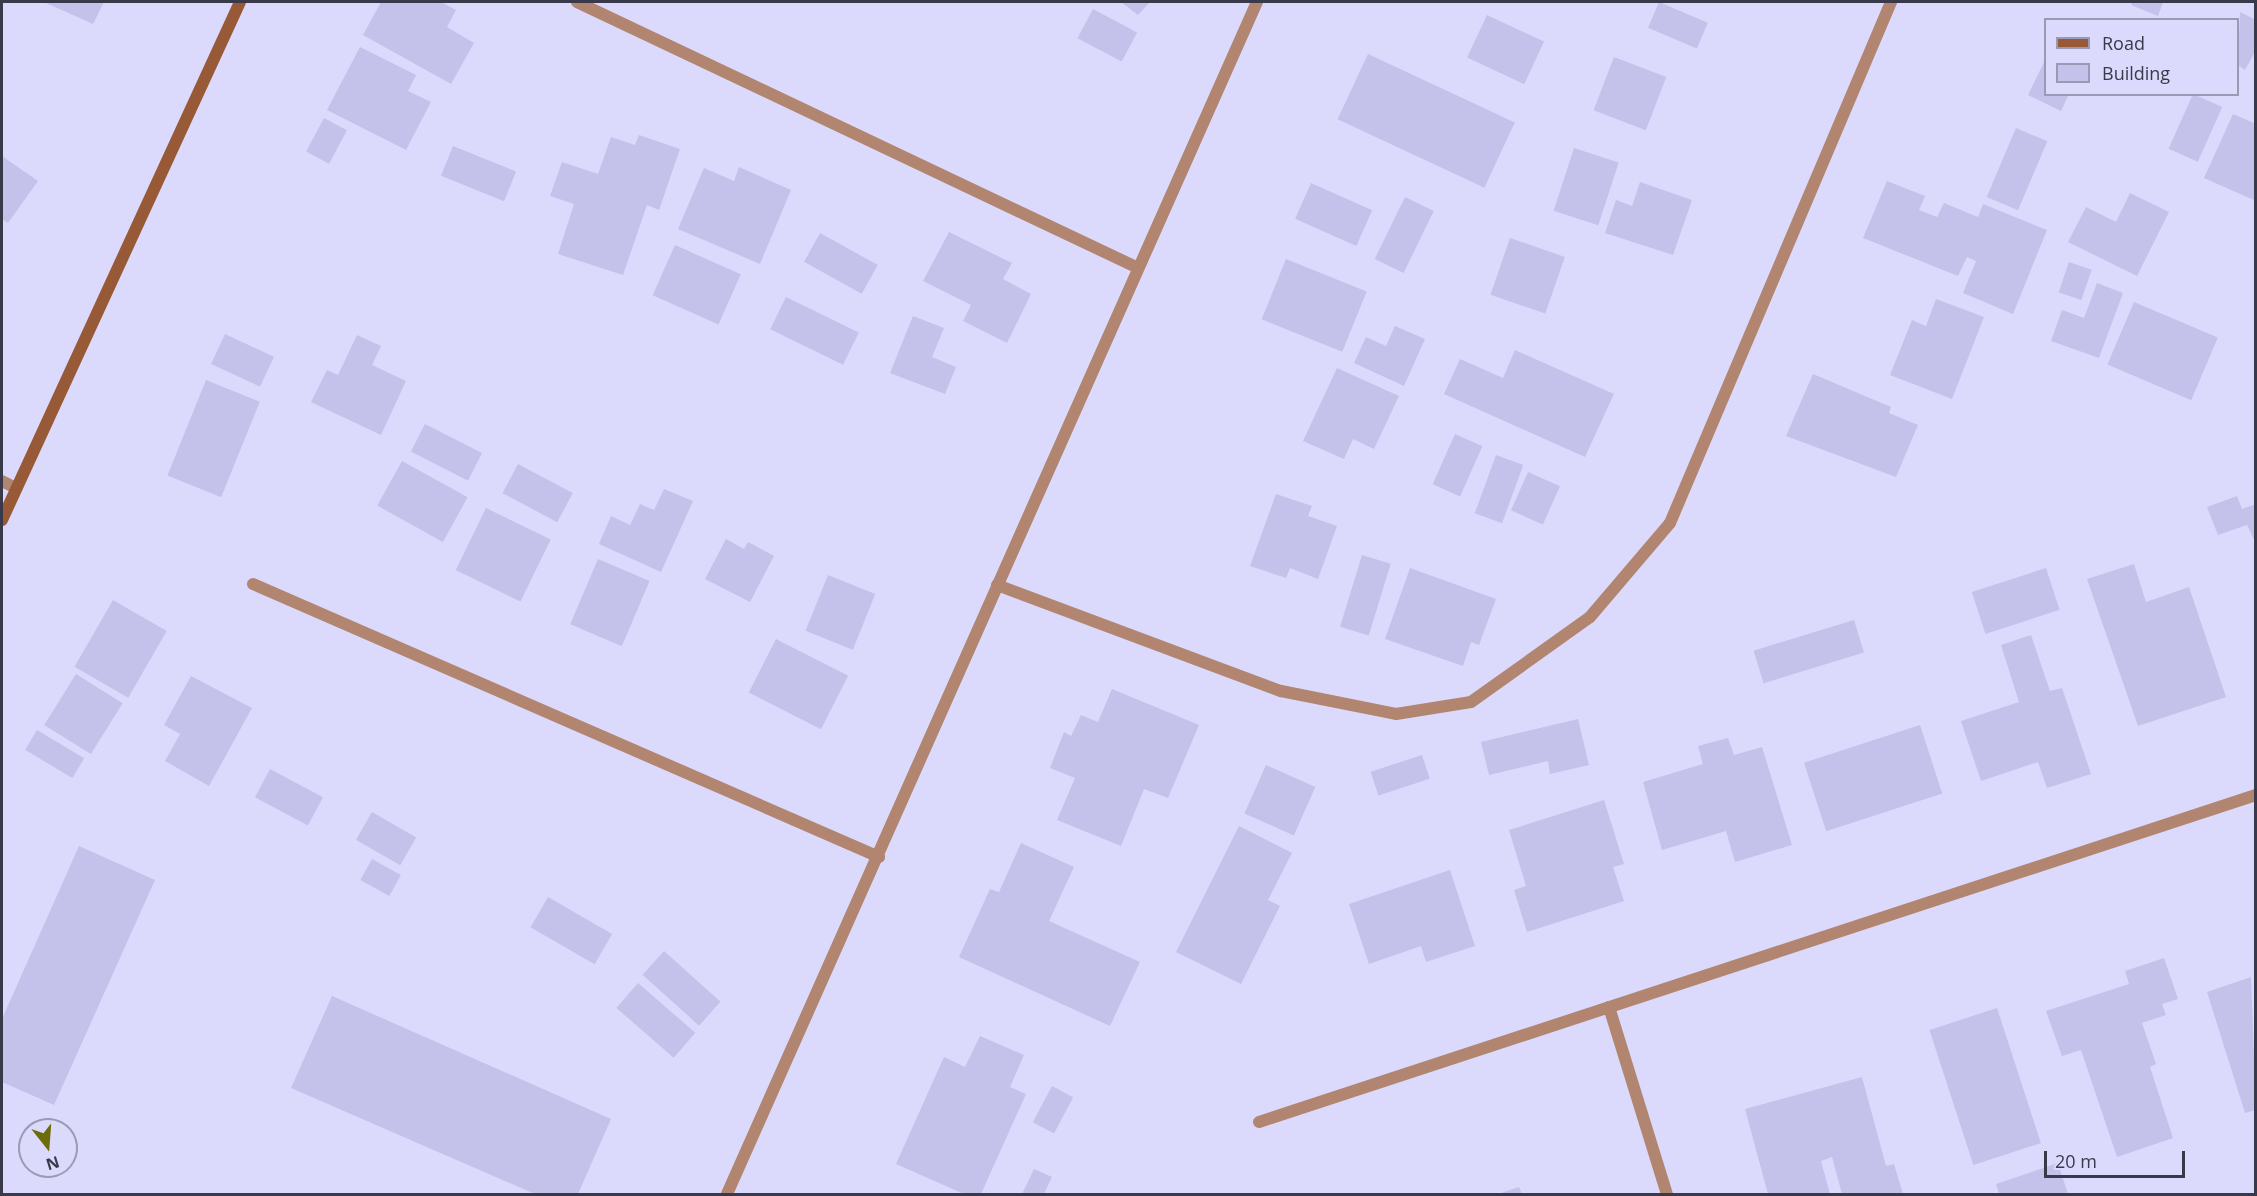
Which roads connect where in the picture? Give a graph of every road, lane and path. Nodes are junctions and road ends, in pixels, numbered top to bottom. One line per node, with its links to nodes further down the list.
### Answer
1 (240, 2): 7 (street)
2 (577, 2): 5 (street)
3 (1257, 2): 5 (street)
4 (1891, 2): 10 (street)
5 (1136, 267): 10 (street)
6 (2, 481): 7 (street)
7 (16, 488): 8 (street)
8 (2, 520)
9 (253, 584): 12 (street)
10 (997, 585): 12 (street)
11 (2256, 795): 13 (street)
12 (879, 857): 15 (street)
13 (1609, 1007): 14 (street); 16 (street)
14 (1259, 1122)
15 (727, 1194)
16 (1667, 1194)

